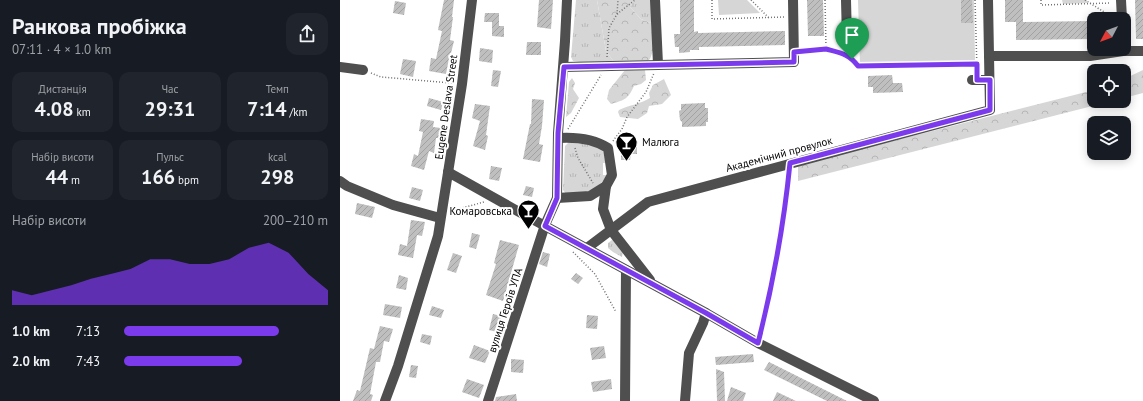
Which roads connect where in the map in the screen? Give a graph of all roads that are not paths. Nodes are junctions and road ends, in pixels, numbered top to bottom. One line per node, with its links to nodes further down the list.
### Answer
1 (472, 0): 21 (street, Eugene Deslava Street)
2 (567, 0): 16 (street)
3 (655, 0): 14 (street)
4 (793, 0): 14 (street)
5 (846, 0): 9 (street)
6 (988, 0): 12 (street)
7 (1121, 1): 8 (street)
8 (1122, 12)
9 (847, 39)
10 (1131, 50): 11 (street)
11 (1143, 51)
12 (989, 56): 13 (street); 19 (street)
13 (1087, 56)
14 (658, 64): 16 (street)
15 (340, 67): 17 (street)
16 (564, 67): 20 (street)
17 (363, 70)
18 (974, 80): 19 (street)
19 (990, 80): 27 (street, Академічний провулок)
20 (562, 138): 23 (street); 24 (street)
21 (448, 172): 25 (street, Eugene Deslava Street); 26 (street)
22 (340, 181): 25 (street)
23 (602, 189): 24 (street); 27 (street)
24 (557, 198): 26 (street, вулиця Героїв УПА)
25 (440, 216): 32 (street, Eugene Deslava Street)
26 (545, 226): 28 (street); 33 (street, вулиця Героїв УПА)
27 (611, 230): 28 (street, Академічний провулок); 30 (street)
28 (587, 248): 29 (street)
29 (626, 270): 30 (street); 34 (street)
30 (652, 284): 31 (street)
31 (706, 313): 35 (street); 36 (street)
32 (385, 401)
33 (488, 401)
34 (625, 401)
35 (685, 401)
36 (874, 401)

